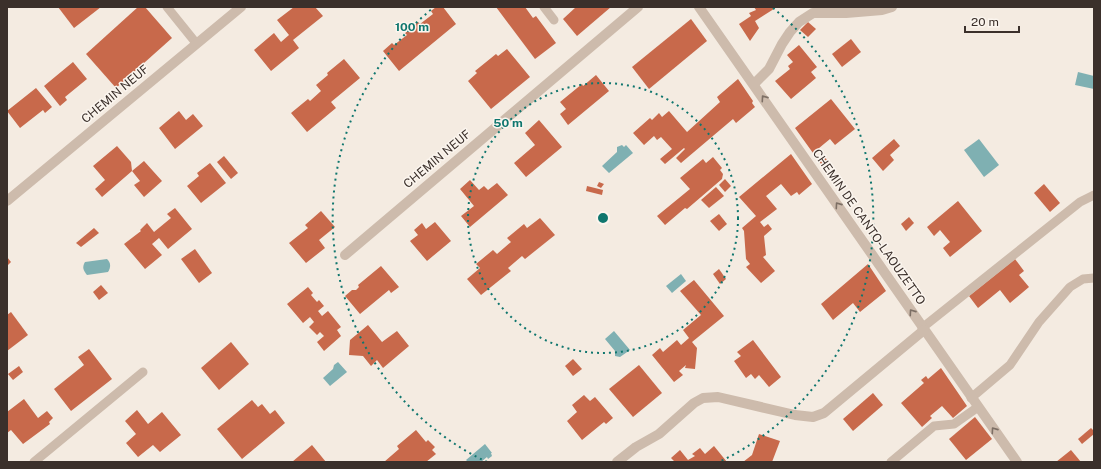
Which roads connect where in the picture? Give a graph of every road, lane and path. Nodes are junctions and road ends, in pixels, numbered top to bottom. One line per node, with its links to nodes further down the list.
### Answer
1 (167, 7): 8 (lane)
2 (241, 7): 8 (street, CHEMIN NEUF)
3 (544, 7): 7 (lane)
4 (638, 7): 12 (street, CHEMIN NEUF)
5 (699, 7): 9 (street, CHEMIN DE CANTO-LAOUZETTO)
6 (892, 7): 9 (street)
7 (554, 20)
8 (196, 44): 11 (street, CHEMIN NEUF)
9 (754, 84): 14 (street, CHEMIN DE CANTO-LAOUZETTO, one-way to 9)
10 (1094, 195): 14 (lane)
11 (7, 201)
12 (345, 255)
13 (1094, 278): 16 (lane)
14 (923, 329): 16 (street, CHEMIN DE CANTO-LAOUZETTO); 19 (street)
15 (143, 372): 18 (lane)
16 (971, 398): 17 (street, CHEMIN DE CANTO-LAOUZETTO)
17 (978, 407): 20 (lane); 21 (street, CHEMIN DE CANTO-LAOUZETTO, one-way to 17)
18 (34, 462)
19 (617, 462)
20 (891, 462)
21 (1017, 462)

